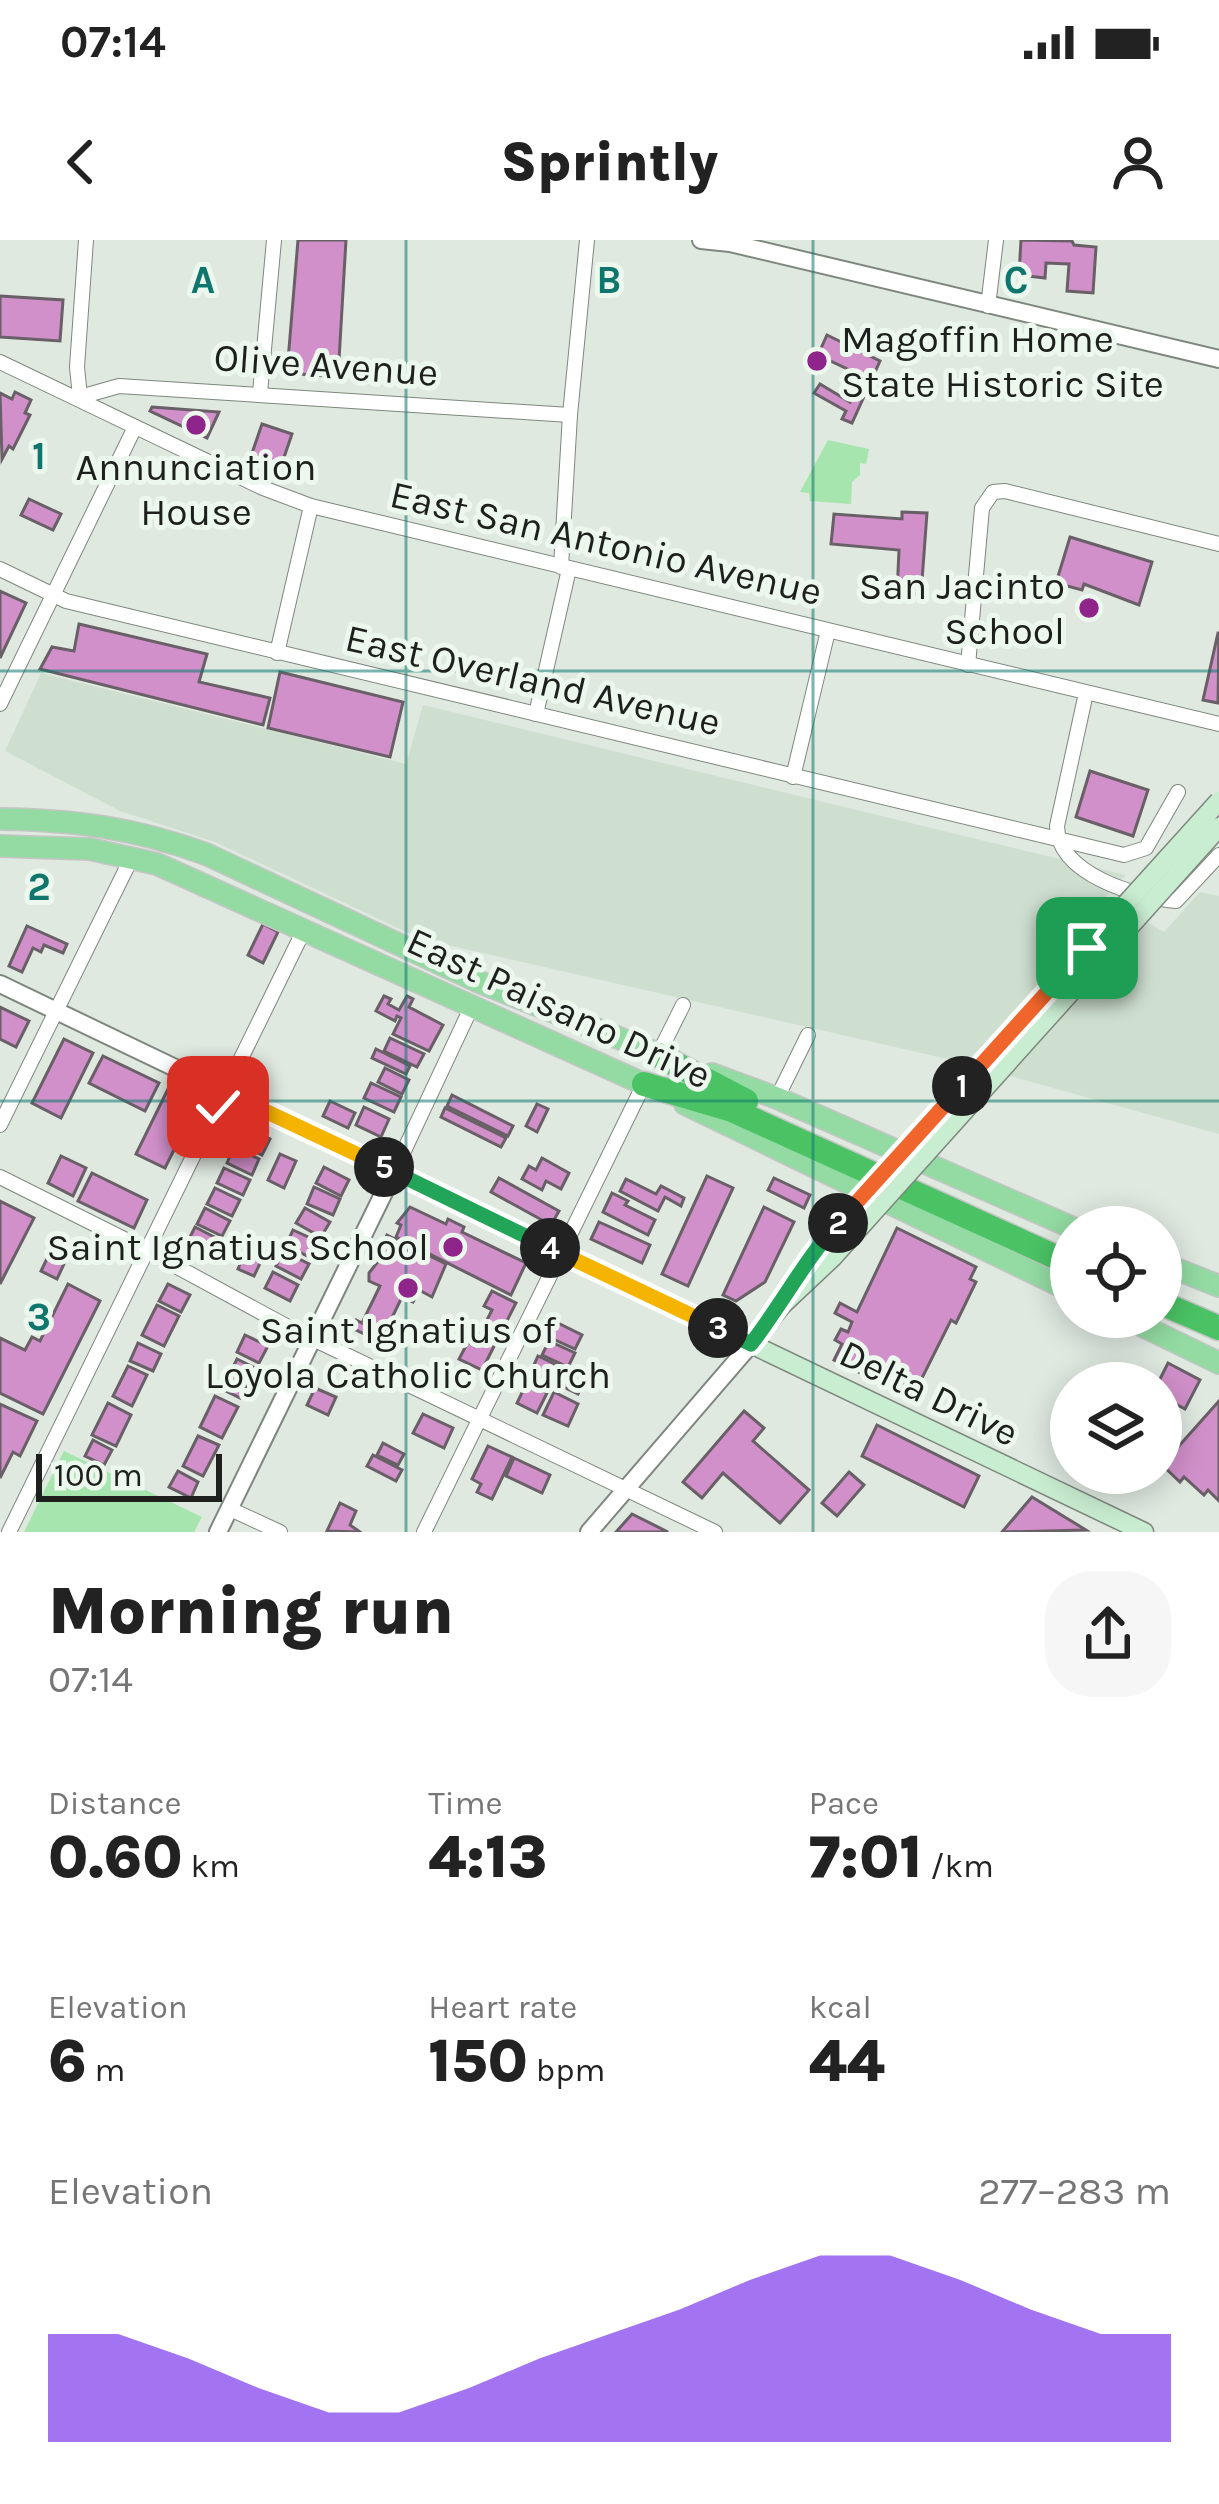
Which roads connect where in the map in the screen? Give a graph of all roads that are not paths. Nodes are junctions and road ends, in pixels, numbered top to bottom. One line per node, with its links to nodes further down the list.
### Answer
1 (86, 240): 11 (street)
2 (274, 240): 10 (street)
3 (587, 240): 12 (street)
4 (701, 240): 6 (street)
5 (996, 240): 7 (street)
6 (730, 242): 7 (street)
7 (988, 306): 8 (street)
8 (1219, 359)
9 (0, 362): 11 (street, East San Antonio Avenue)
10 (260, 393): 11 (street, Olive Avenue); 12 (street, Olive Avenue)
11 (80, 398): 13 (street, East San Antonio Avenue)
12 (570, 415): 17 (street)
13 (135, 427): 14 (street, East San Antonio Avenue); 18 (street)
14 (311, 506): 17 (street, East San Antonio Avenue); 20 (street)
15 (1219, 544): 21 (street)
16 (0, 568): 18 (street, East Overland Avenue)
17 (565, 568): 19 (street, East San Antonio Avenue); 24 (street)
18 (53, 596): 20 (street, East Overland Avenue); 23 (street)
19 (828, 631): 21 (street, East San Antonio Avenue); 26 (street)
20 (277, 653): 24 (street, East Overland Avenue)
21 (968, 664): 22 (street, East San Antonio Avenue)
22 (1086, 693): 25 (street, East San Antonio Avenue); 31 (street)
23 (0, 704)
24 (536, 714): 26 (street, East Overland Avenue)
25 (1219, 724)
26 (793, 777): 31 (street, East Overland Avenue)
27 (1178, 792): 31 (street, East Overland Avenue)
28 (1219, 801): 35 (main road, bridge)
29 (0, 819): 42 (main road, East Paisano Drive)
30 (1219, 827): 35 (main road, bridge)
31 (1058, 839): 33 (street, East Overland Avenue)
32 (0, 846): 34 (main road, East Paisano Drive)
33 (1219, 855)
34 (131, 857): 36 (main road, East Paisano Drive); 40 (street)
35 (1138, 904): 63 (main road, bridge)
36 (304, 930): 39 (main road, East Paisano Drive); 44 (street)
37 (0, 984): 40 (street)
38 (682, 1006): 42 (street)
39 (471, 1009): 43 (main road, East Paisano Drive); 47 (street)
40 (56, 1012): 44 (street); 46 (street)
41 (808, 1035): 45 (street)
42 (658, 1055): 45 (main road, East Paisano Drive); 50 (highway)
43 (644, 1084): 52 (street); 53 (highway); 55 (main road, East Paisano Drive)
44 (225, 1092): 47 (street); 51 (street)
45 (777, 1097): 49 (main road, East Paisano Drive)
46 (0, 1125)
47 (394, 1172): 52 (street); 62 (street)
48 (0, 1177): 51 (street)
49 (1050, 1217)
50 (1050, 1238)
51 (146, 1250): 62 (street); 68 (street)
52 (562, 1254): 63 (street); 65 (street)
53 (1050, 1254)
54 (1182, 1271): 56 (main road)
55 (1050, 1282)
56 (1219, 1286)
57 (1182, 1296): 59 (highway)
58 (1182, 1312): 60 (highway)
59 (1219, 1312)
60 (1219, 1328)
61 (1167, 1338): 64 (main road)
62 (312, 1339): 65 (street); 67 (street)
63 (751, 1344): 66 (street); 74 (main road, Delta Drive)
64 (1219, 1363)
65 (478, 1417): 66 (street); 71 (street)
66 (626, 1488): 72 (street); 73 (street)
67 (230, 1509): 69 (street); 70 (street)
68 (9, 1532)
69 (218, 1532)
70 (280, 1532)
71 (424, 1532)
72 (589, 1532)
73 (715, 1532)
74 (1144, 1532)

